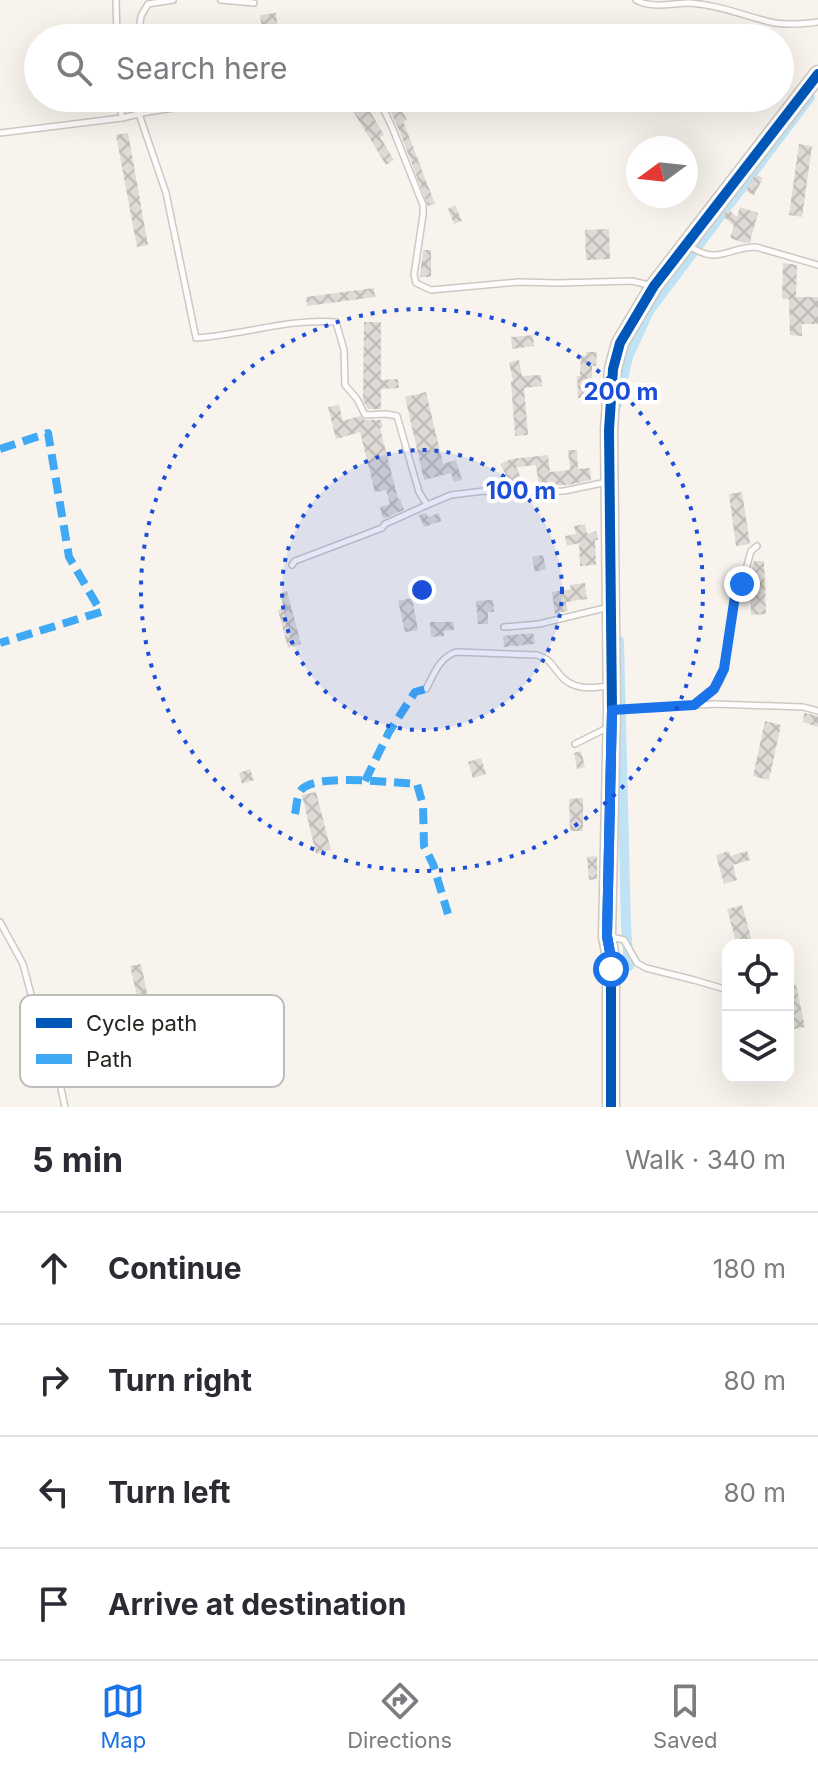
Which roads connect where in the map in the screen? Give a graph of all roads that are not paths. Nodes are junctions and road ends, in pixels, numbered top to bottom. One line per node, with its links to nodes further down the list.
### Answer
1 (116, 0): 7 (lane)
2 (173, 0): 8 (lane)
3 (221, 0): 5 (lane)
4 (636, 0): 6 (lane)
5 (254, 3)
6 (818, 22)
7 (117, 24)
8 (140, 24)
9 (818, 74): 10 (street)
10 (794, 105)
11 (121, 112): 16 (lane)
12 (147, 112): 15 (lane)
13 (385, 112): 20 (lane)
14 (788, 112): 18 (street)
15 (139, 114): 16 (lane); 22 (lane)
16 (122, 118): 17 (lane)
17 (0, 133)
18 (686, 244): 19 (lane); 20 (street)
19 (818, 265)
20 (654, 286): 21 (street)
21 (608, 482): 22 (lane); 25 (street)
22 (427, 505): 24 (lane)
23 (757, 546): 29 (lane)
24 (292, 565)
25 (610, 607): 26 (lane); 27 (street)
26 (504, 627)
27 (611, 686): 28 (lane); 31 (street)
28 (426, 689)
29 (694, 705): 30 (lane); 31 (lane)
30 (818, 711)
31 (612, 718): 32 (lane); 34 (street)
32 (575, 744)
33 (0, 922): 36 (lane)
34 (607, 936): 35 (lane); 39 (street)
35 (722, 988)
36 (31, 995)
37 (61, 1087): 38 (lane)
38 (65, 1107)
39 (611, 1107)

